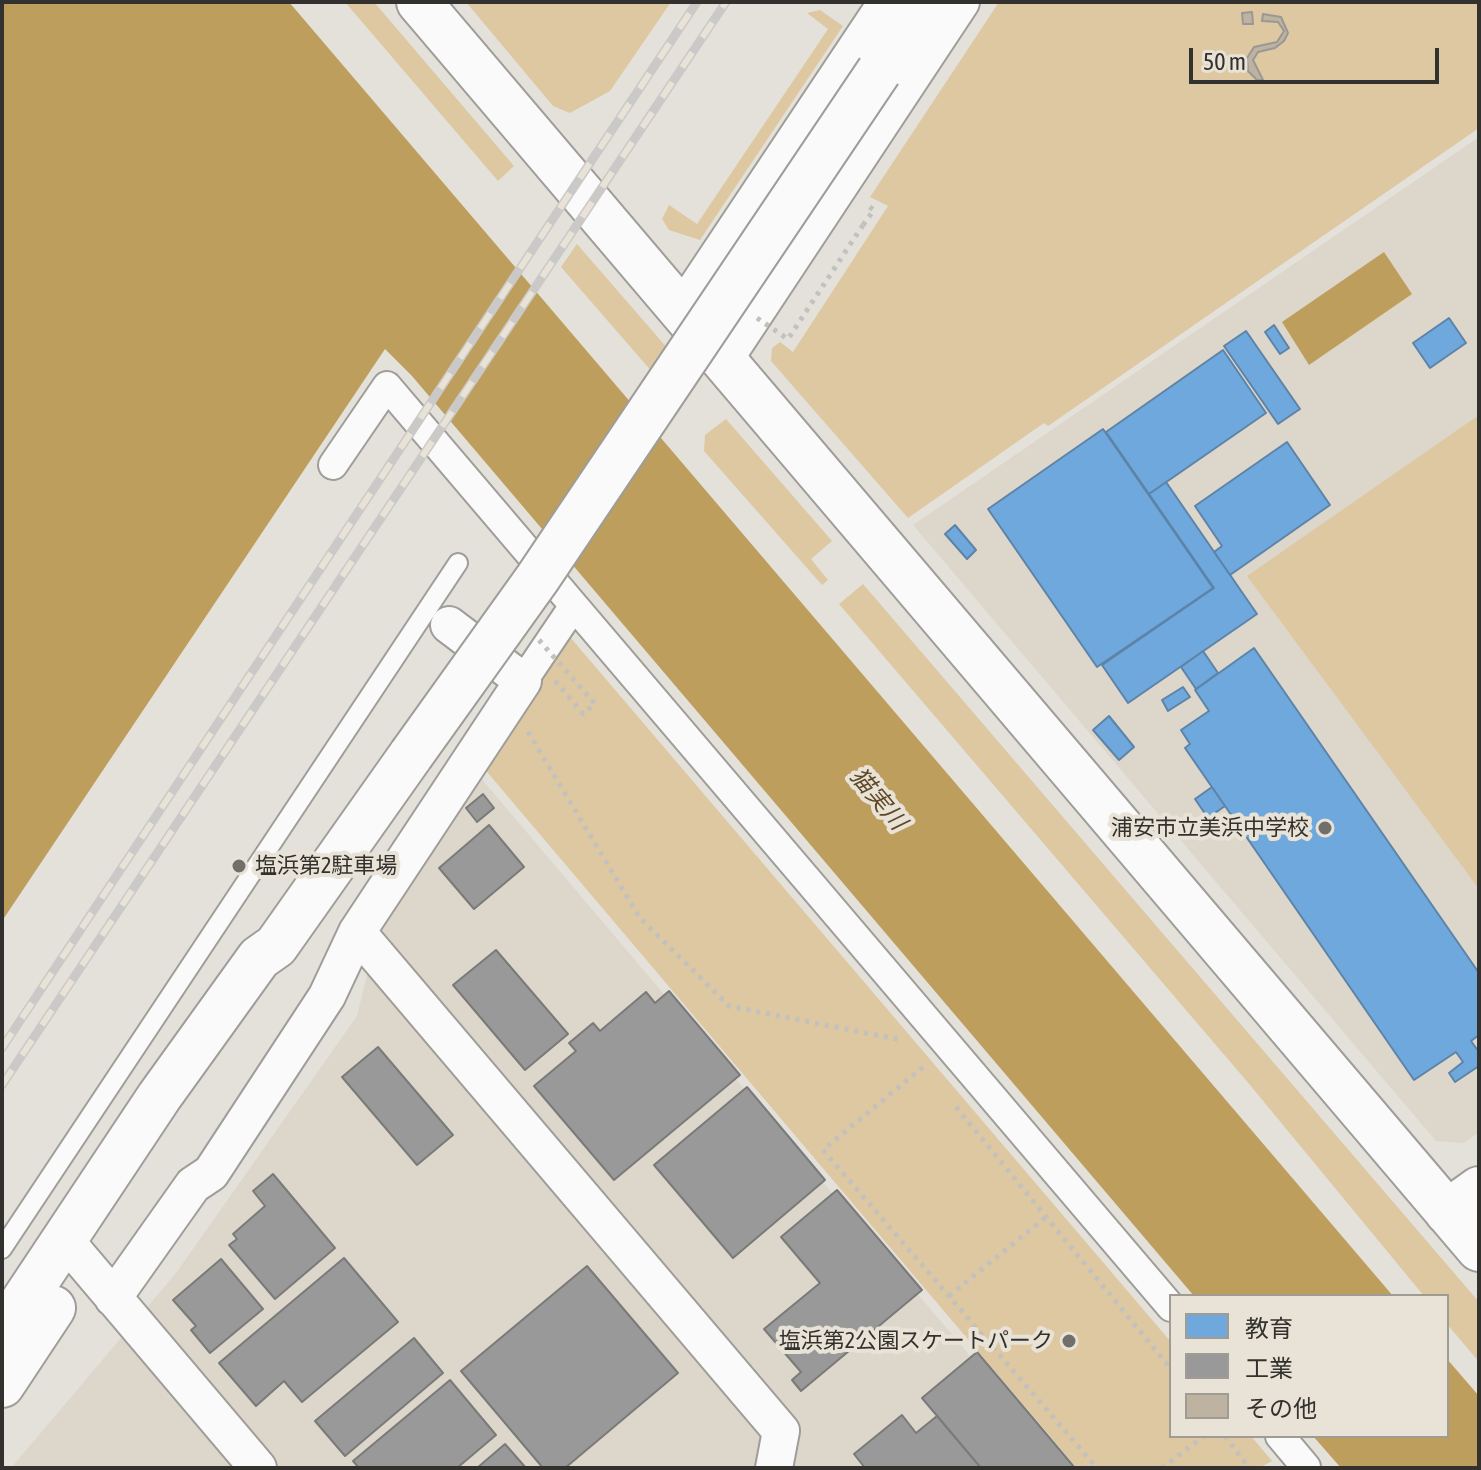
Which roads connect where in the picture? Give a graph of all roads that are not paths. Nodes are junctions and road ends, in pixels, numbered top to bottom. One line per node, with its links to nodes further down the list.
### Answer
1 (419, 2): 5 (street)
2 (887, 2): 5 (street)
3 (926, 2): 16 (street, bridge)
4 (961, 2): 6 (street)
5 (681, 311): 6 (street)
6 (724, 360): 13 (street)
7 (333, 465): 9 (street)
8 (458, 563): 10 (lane)
9 (573, 607): 11 (street); 18 (street)
10 (439, 617): 11 (street); 14 (lane)
11 (529, 687): 12 (street)
12 (357, 932): 17 (street); 23 (street)
13 (1463, 1200): 15 (street)
14 (2, 1249)
15 (1479, 1249)
16 (74, 1251): 17 (street); 19 (street); 20 (street)
17 (113, 1298): 22 (street)
18 (1169, 1305)
19 (2, 1333)
20 (2, 1385)
21 (1282, 1438): 24 (street)
22 (258, 1468)
23 (774, 1468)
24 (1303, 1468)

